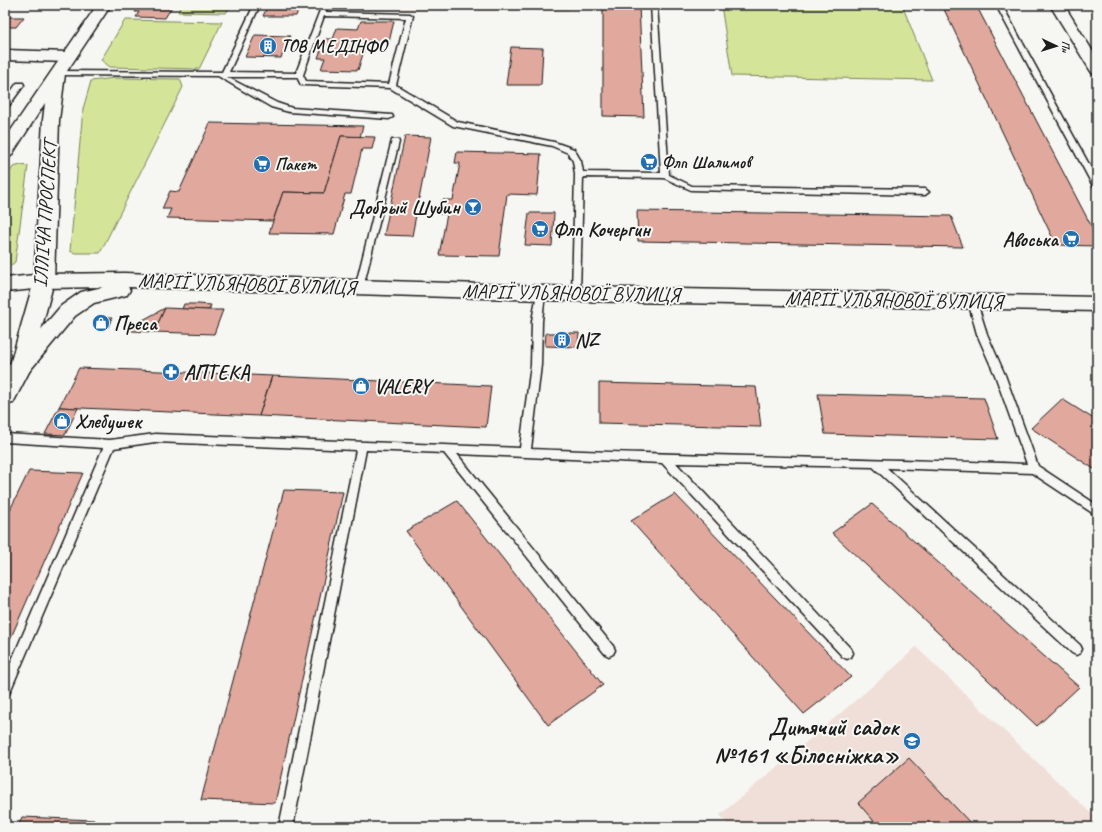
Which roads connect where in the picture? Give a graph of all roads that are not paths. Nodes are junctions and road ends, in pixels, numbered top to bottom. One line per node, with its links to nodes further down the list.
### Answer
1 (104, 5): 9 (street, ІЛЛІЧА ПРОСПЕКТ)
2 (257, 5): 12 (lane)
3 (325, 5): 7 (lane)
4 (654, 5): 22 (lane)
5 (999, 5): 23 (lane)
6 (1056, 5): 10 (street)
7 (321, 14): 13 (lane); 15 (lane)
8 (5, 55): 9 (street)
9 (68, 57): 11 (street, ІЛЛІЧА ПРОСПЕКТ)
10 (1097, 70)
11 (57, 73): 12 (lane); 18 (street, ІЛЛІЧА ПРОСПЕКТ); 25 (street, ІЛЛІЧА ПРОСПЕКТ)
12 (221, 75): 13 (lane); 17 (lane)
13 (299, 75): 15 (lane)
14 (20, 84): 16 (lane)
15 (392, 86): 21 (lane)
16 (5, 105)
17 (389, 117)
18 (11, 135): 20 (street, ІЛЛІЧА ПРОСПЕКТ)
19 (395, 142): 28 (lane)
20 (5, 152)
21 (579, 174): 22 (lane); 30 (lane)
22 (665, 176): 24 (lane)
23 (1097, 186)
24 (925, 192)
25 (44, 281): 26 (street, МАРІЇ УЛЬЯНОВОЇ ВУЛИЦЯ); 27 (street, МАРІЇ УЛЬЯНОВОЇ ВУЛИЦЯ); 33 (street, ІЛЛІЧА ПРОСПЕКТ)
26 (169, 282): 28 (street, МАРІЇ УЛЬЯНОВОЇ ВУЛИЦЯ); 33 (street)
27 (5, 284)
28 (359, 288): 29 (street, МАРІЇ УЛЬЯНОВОЇ ВУЛИЦЯ)
29 (541, 293): 30 (street, МАРІЇ УЛЬЯНОВОЇ ВУЛИЦЯ); 39 (lane)
30 (576, 294): 31 (street, МАРІЇ УЛЬЯНОВОЇ ВУЛИЦЯ)
31 (973, 302): 32 (street, МАРІЇ УЛЬЯНОВОЇ ВУЛИЦЯ); 42 (lane)
32 (1097, 304)
33 (12, 372): 34 (street, ІЛЛІЧА ПРОСПЕКТ)
34 (5, 397)
35 (5, 438): 36 (lane)
36 (110, 444): 37 (lane); 47 (lane)
37 (362, 446): 38 (lane); 48 (lane)
38 (447, 449): 39 (lane); 45 (lane)
39 (525, 453): 40 (lane)
40 (665, 459): 41 (lane); 46 (lane)
41 (874, 463): 42 (lane); 44 (lane)
42 (1034, 469): 43 (lane)
43 (1097, 512)
44 (1076, 649)
45 (609, 650)
46 (847, 653)
47 (5, 690)
48 (286, 827)

